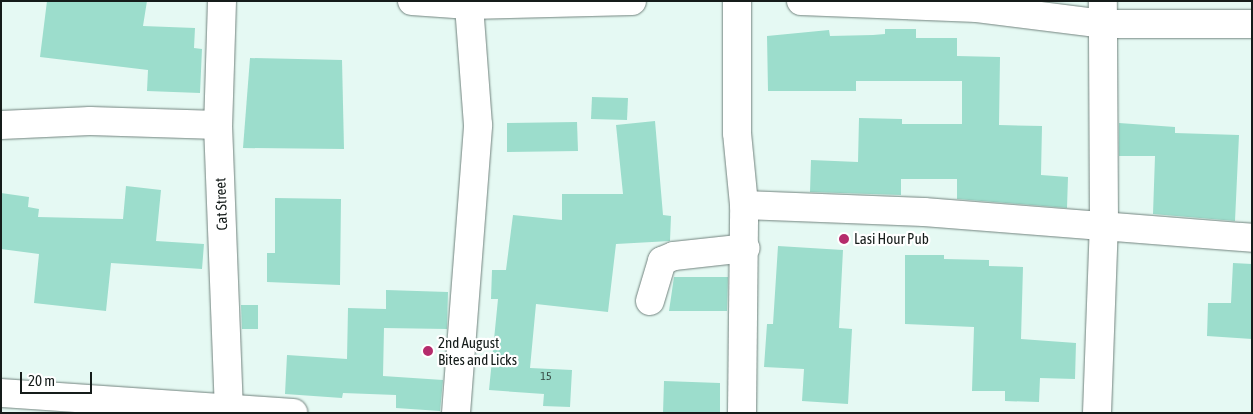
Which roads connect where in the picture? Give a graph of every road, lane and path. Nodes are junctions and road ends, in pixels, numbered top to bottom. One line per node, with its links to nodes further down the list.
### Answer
1 (222, 1): 10 (street, Cat Street)
2 (412, 1): 6 (street)
3 (632, 1): 6 (street)
4 (737, 1): 11 (street)
5 (801, 1): 7 (street)
6 (469, 5): 19 (street)
7 (1103, 12): 8 (street); 12 (street)
8 (1252, 24)
9 (1, 125): 10 (street)
10 (218, 125): 17 (street, Cat Street)
11 (744, 205): 12 (street); 14 (street)
12 (1104, 225): 13 (street); 21 (street)
13 (1252, 238)
14 (746, 248): 15 (street); 20 (street)
15 (650, 301)
16 (1, 394): 17 (street)
17 (229, 407): 18 (street)
18 (293, 413)
19 (456, 413)
20 (742, 413)
21 (1097, 413)

